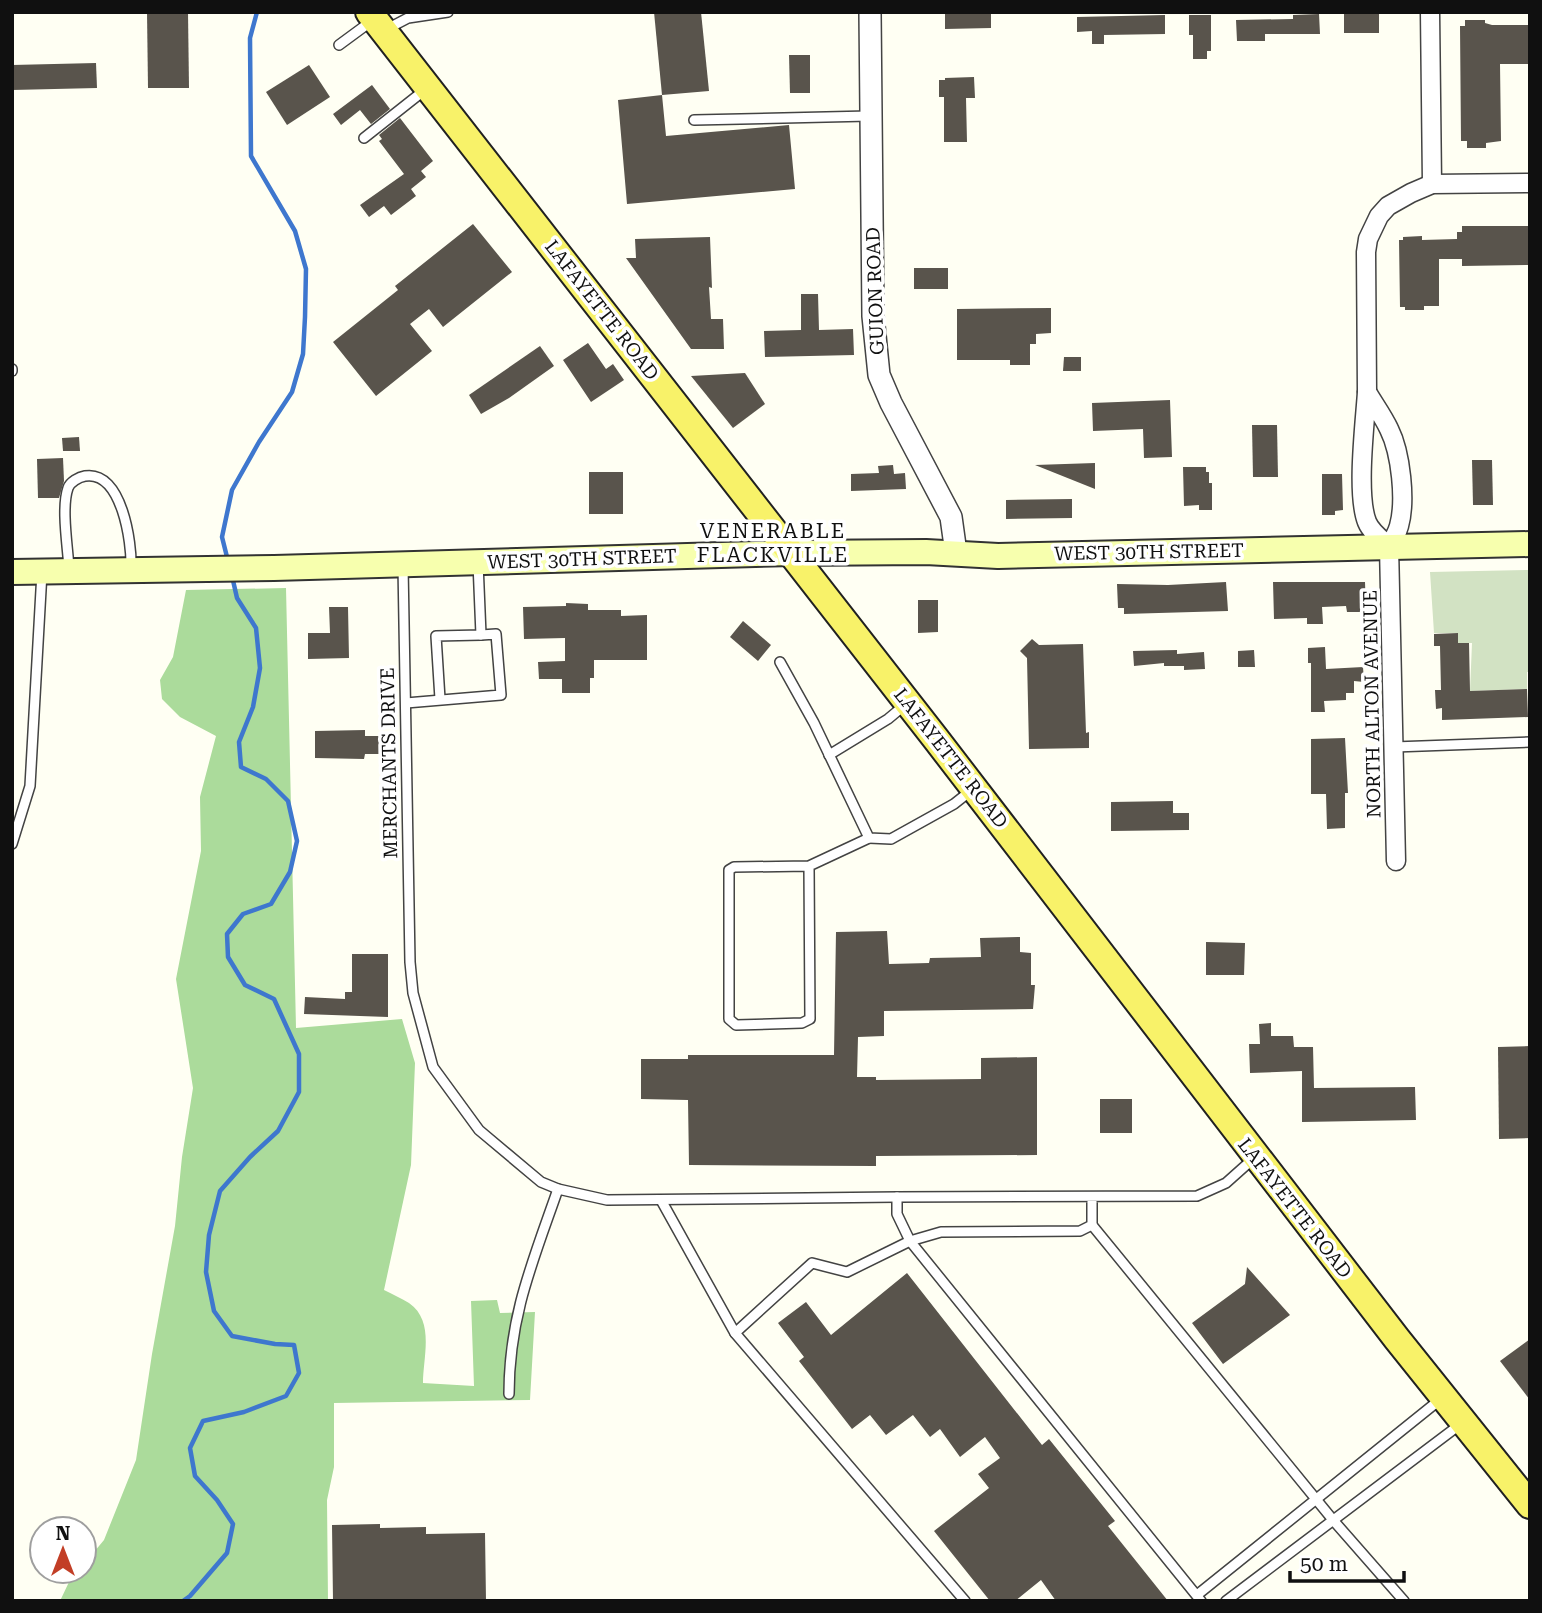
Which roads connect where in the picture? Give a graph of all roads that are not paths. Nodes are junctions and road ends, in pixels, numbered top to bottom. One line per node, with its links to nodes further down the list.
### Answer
1 (448, 12): 4 (lane)
2 (870, 12): 7 (street, GUION ROAD)
3 (1430, 12): 11 (street)
4 (376, 21): 5 (lane); 6 (main road, LAFAYETTE ROAD)
5 (339, 46)
6 (428, 88): 9 (lane); 15 (main road, LAFAYETTE ROAD)
7 (871, 116): 8 (lane); 16 (street, GUION ROAD)
8 (694, 120)
9 (364, 138)
10 (1530, 183): 11 (street)
11 (1432, 184): 12 (street, NORTH ALTON AVENUE)
12 (1367, 391): 14 (street, NORTH ALTON AVENUE); 14 (street, NORTH ALTON AVENUE)
13 (1530, 544): 14 (main road, WEST 30TH STREET)
14 (1389, 546): 16 (main road, WEST 30TH STREET); 29 (street, NORTH ALTON AVENUE)
15 (792, 553): 16 (main road, WEST 30TH STREET); 17 (main road, WEST 30TH STREET); 26 (main road, LAFAYETTE ROAD)
16 (957, 553)
17 (478, 562): 18 (main road, WEST 30TH STREET); 23 (lane)
18 (403, 565): 19 (main road, WEST 30TH STREET); 27 (lane, MERCHANTS DRIVE)
19 (131, 570): 20 (main road, WEST 30TH STREET); 20 (lane)
20 (69, 571): 22 (main road, WEST 30TH STREET)
21 (12, 572): 22 (main road, WEST 30TH STREET)
22 (42, 572): 33 (lane)
23 (481, 635): 25 (lane); 25 (lane)
24 (780, 662): 30 (lane)
25 (440, 699): 27 (lane)
26 (908, 702): 30 (lane); 31 (main road, LAFAYETTE ROAD)
27 (406, 703): 37 (lane, MERCHANTS DRIVE)
28 (1530, 743): 29 (lane)
29 (1394, 747): 34 (street, NORTH ALTON AVENUE)
30 (829, 755): 32 (lane)
31 (974, 788): 32 (lane); 36 (main road, LAFAYETTE ROAD)
32 (869, 838): 35 (lane)
33 (12, 844)
34 (1396, 861)
35 (809, 866): 35 (lane)
36 (1255, 1157): 38 (lane, MERCHANTS DRIVE); 45 (main road, LAFAYETTE ROAD)
37 (558, 1189): 40 (lane, MERCHANTS DRIVE); 44 (lane)
38 (1092, 1196): 39 (lane, MERCHANTS DRIVE); 41 (lane)
39 (897, 1197): 40 (lane, MERCHANTS DRIVE); 42 (lane)
40 (662, 1200): 43 (lane)
41 (1092, 1225): 42 (lane); 47 (lane)
42 (910, 1241): 43 (lane); 50 (lane)
43 (735, 1333): 51 (lane)
44 (509, 1394)
45 (1443, 1397): 46 (main road, LAFAYETTE ROAD); 47 (lane)
46 (1463, 1422): 48 (main road, LAFAYETTE ROAD); 49 (lane)
47 (1318, 1498): 49 (lane); 50 (lane)
48 (1530, 1505)
49 (1333, 1520): 52 (lane); 53 (lane)
50 (1199, 1598)
51 (965, 1601)
52 (1226, 1601)
53 (1404, 1601)

